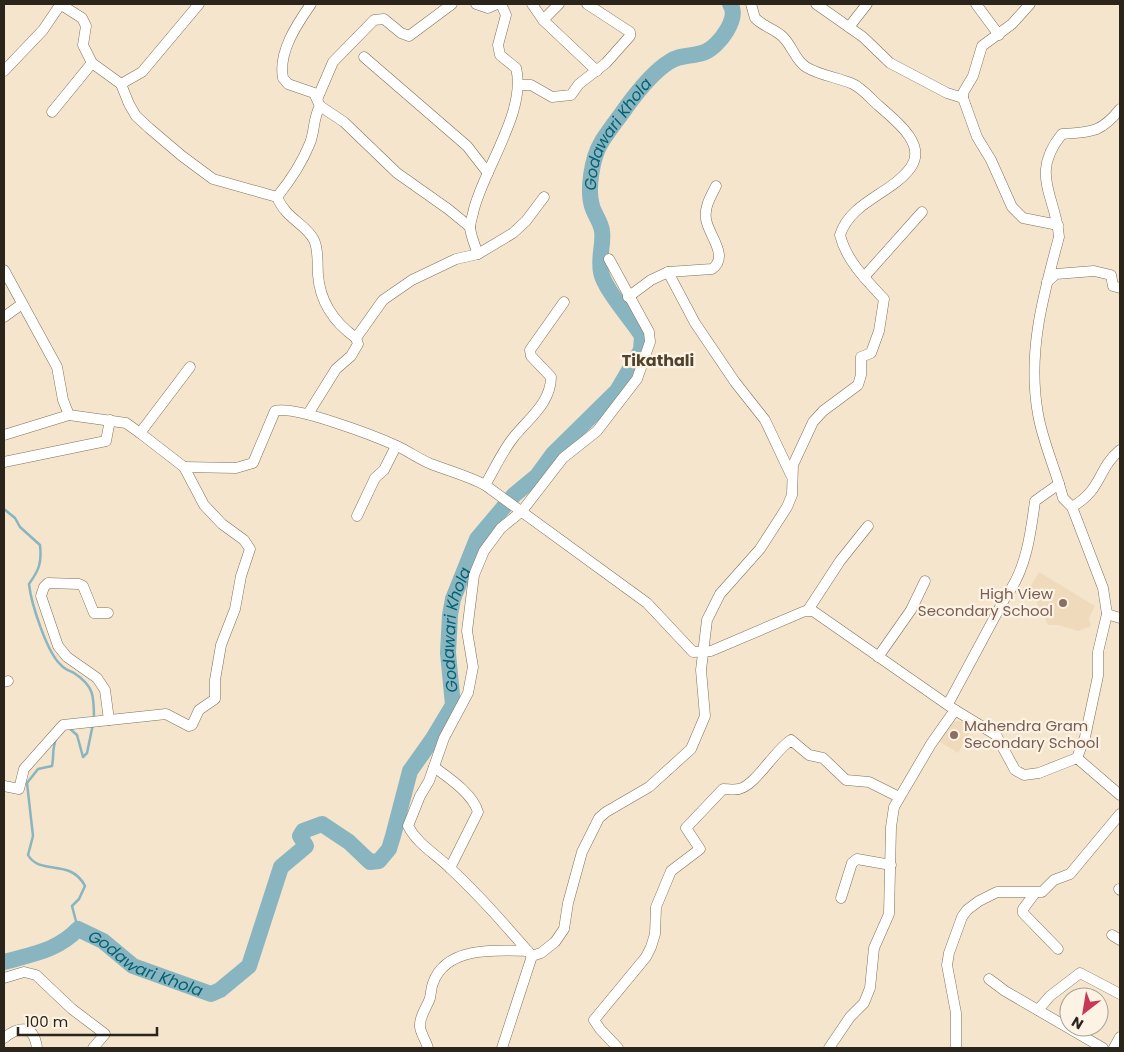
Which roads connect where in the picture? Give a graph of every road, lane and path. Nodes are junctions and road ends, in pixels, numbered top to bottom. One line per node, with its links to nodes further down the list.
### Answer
1 (60, 4): 20 (street); 22 (street)
2 (199, 4): 23 (street)
3 (311, 4): 26 (street)
4 (452, 4): 26 (street)
5 (476, 4): 6 (street)
6 (497, 4)
7 (501, 4): 24 (street)
8 (532, 4): 16 (street)
9 (559, 4): 16 (street)
10 (588, 4): 21 (street)
11 (751, 4): 40 (street)
12 (816, 4): 17 (street)
13 (867, 4): 17 (street)
14 (976, 4): 18 (street)
15 (1030, 4): 18 (street)
16 (543, 20): 21 (street)
17 (849, 27): 25 (street)
18 (999, 36): 25 (street)
19 (364, 57): 29 (street)
20 (92, 63): 23 (street); 28 (street)
21 (597, 70): 24 (street)
22 (4, 71)
23 (121, 84): 31 (street)
24 (519, 85): 29 (street)
25 (963, 98): 34 (street)
26 (319, 102): 31 (street); 35 (street)
27 (1120, 109): 34 (street)
28 (52, 112)
29 (488, 173): 35 (street)
30 (716, 186): 39 (street)
31 (277, 197): 47 (street)
32 (544, 197): 36 (street)
33 (922, 212): 40 (street)
34 (1058, 225): 41 (street)
35 (470, 227): 36 (street)
36 (478, 254): 47 (street)
37 (609, 258): 43 (street)
38 (4, 270): 45 (street)
39 (668, 272): 43 (street); 58 (street)
40 (864, 277): 58 (street)
41 (1047, 282): 42 (street); 59 (street)
42 (1120, 288)
43 (628, 297): 62 (street)
44 (564, 302): 60 (street)
45 (22, 304): 46 (street); 50 (street)
46 (4, 317)
47 (356, 338): 49 (street)
48 (190, 368): 52 (street)
49 (308, 414): 54 (street); 57 (street)
50 (69, 415): 51 (street); 53 (street)
51 (110, 420): 52 (street); 56 (street)
52 (140, 433): 57 (street)
53 (4, 435)
54 (396, 446): 60 (street); 63 (street)
55 (1120, 450): 61 (street)
56 (4, 462)
57 (184, 467): 73 (street)
58 (792, 476): 70 (street)
59 (1059, 484): 61 (street); 72 (street)
60 (488, 487): 62 (street)
61 (1072, 506): 68 (street)
62 (520, 510): 70 (street); 75 (street)
63 (356, 516)
64 (868, 526): 66 (street)
65 (926, 581): 71 (street)
66 (808, 610): 70 (street); 71 (street)
67 (108, 613): 73 (street)
68 (1107, 614): 69 (street); 74 (street)
69 (1120, 618)
70 (701, 653): 85 (street)
71 (878, 657): 72 (street)
72 (951, 707): 74 (street); 78 (street)
73 (106, 720): 76 (street)
74 (1077, 758): 77 (street)
75 (434, 767): 81 (street); 81 (street)
76 (4, 786)
77 (1120, 795)
78 (899, 797): 80 (street); 96 (street)
79 (1120, 814): 82 (street)
80 (891, 865): 83 (street); 97 (street)
81 (450, 868): 85 (street)
82 (1035, 893): 84 (street); 98 (street)
83 (841, 898)
84 (1058, 949)
85 (530, 954): 94 (street); 95 (street)
86 (4, 978): 93 (street)
87 (989, 979): 89 (street)
88 (1120, 994): 89 (street)
89 (1038, 1010): 99 (street)
90 (1120, 1037): 100 (street)
91 (4, 1038): 92 (street)
92 (37, 1048)
93 (93, 1048)
94 (428, 1048)
95 (502, 1048)
96 (618, 1048)
97 (828, 1048)
98 (956, 1048)
99 (1103, 1048)
100 (1114, 1048)

